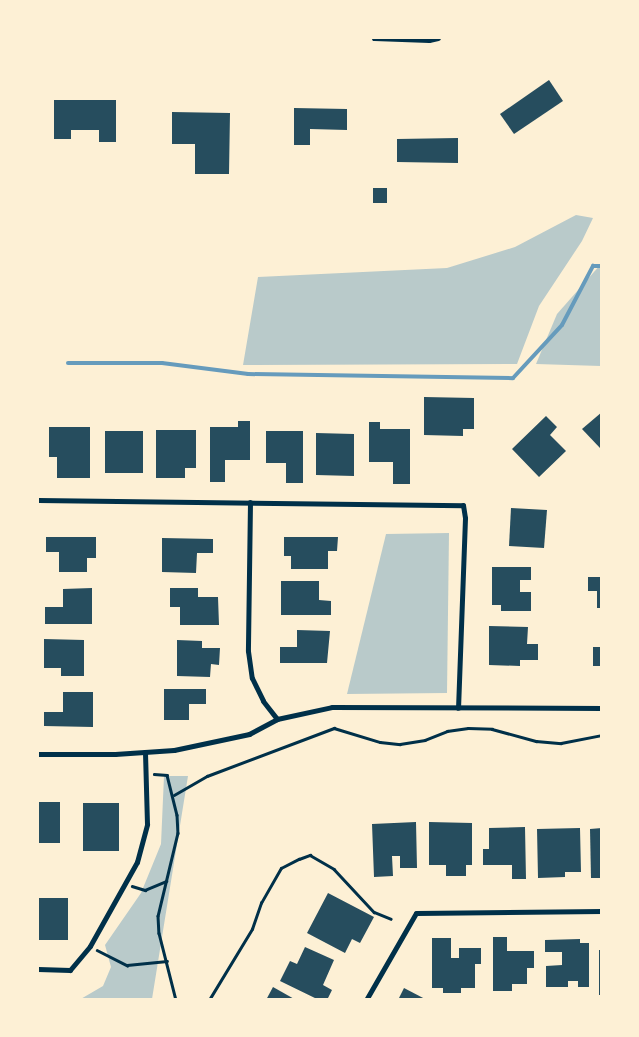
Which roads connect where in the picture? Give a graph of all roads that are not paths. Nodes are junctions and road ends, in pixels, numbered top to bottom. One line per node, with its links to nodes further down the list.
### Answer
1 (374, 38): 2 (street)
2 (438, 38)
3 (38, 500): 4 (street)
4 (250, 502): 5 (street); 7 (street)
5 (458, 708): 6 (street); 7 (street)
6 (602, 708)
7 (277, 719): 8 (street)
8 (145, 752): 9 (street); 11 (street)
9 (38, 754)
10 (602, 910): 12 (street)
11 (38, 970)
12 (366, 1000)

